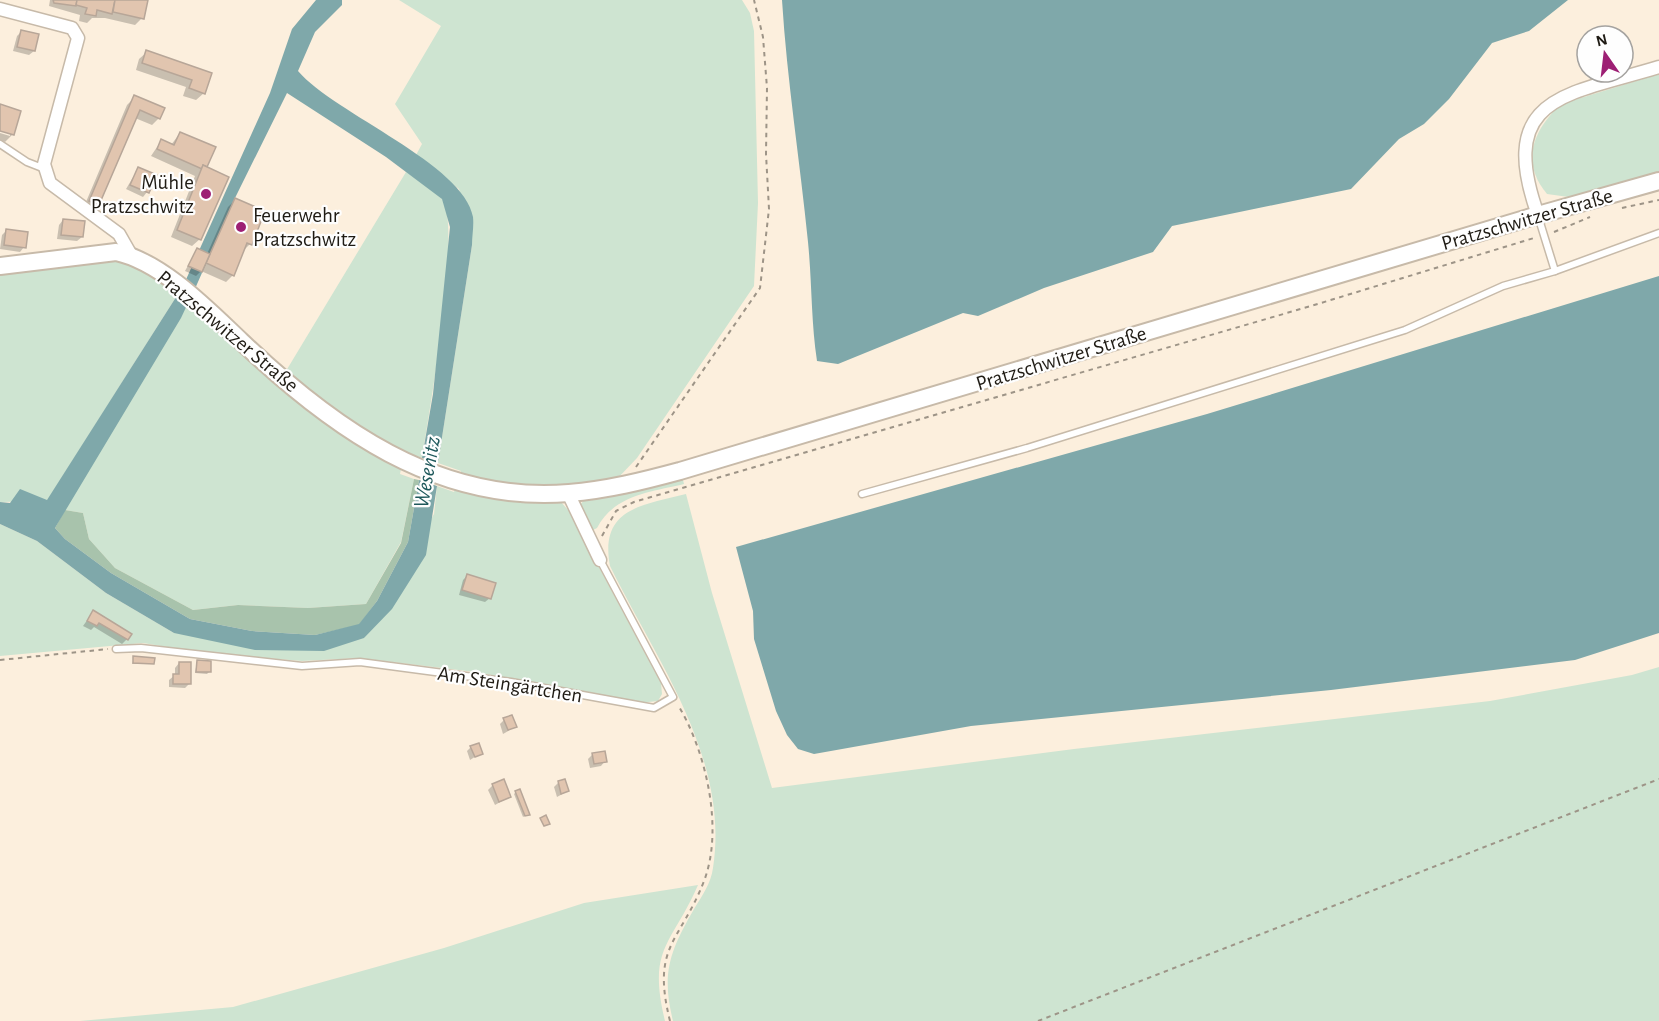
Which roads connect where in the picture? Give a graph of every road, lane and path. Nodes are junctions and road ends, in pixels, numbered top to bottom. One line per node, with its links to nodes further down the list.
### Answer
1 (754, 0): 16 (path)
2 (0, 9): 5 (street)
3 (1659, 68): 10 (street)
4 (0, 144): 5 (lane)
5 (45, 169): 13 (street)
6 (1659, 181): 10 (street, Pratzschwitzer Straße)
7 (1659, 200): 8 (path)
8 (1620, 209)
9 (1600, 214): 12 (path)
10 (1538, 215): 12 (lane); 17 (street, Pratzschwitzer Straße)
11 (1659, 233): 15 (lane)
12 (1544, 235): 15 (lane); 19 (path)
13 (130, 255): 14 (street); 17 (street, Pratzschwitzer Straße)
14 (0, 266)
15 (1555, 271): 18 (lane)
16 (641, 460)
17 (568, 493): 20 (street)
18 (862, 494)
19 (603, 534)
20 (600, 560): 23 (lane)
21 (116, 649): 22 (path); 23 (lane, Am Steingärtchen)
22 (0, 660)
23 (673, 697): 25 (path)
24 (1659, 779): 26 (path)
25 (670, 1021)
26 (1038, 1021)

